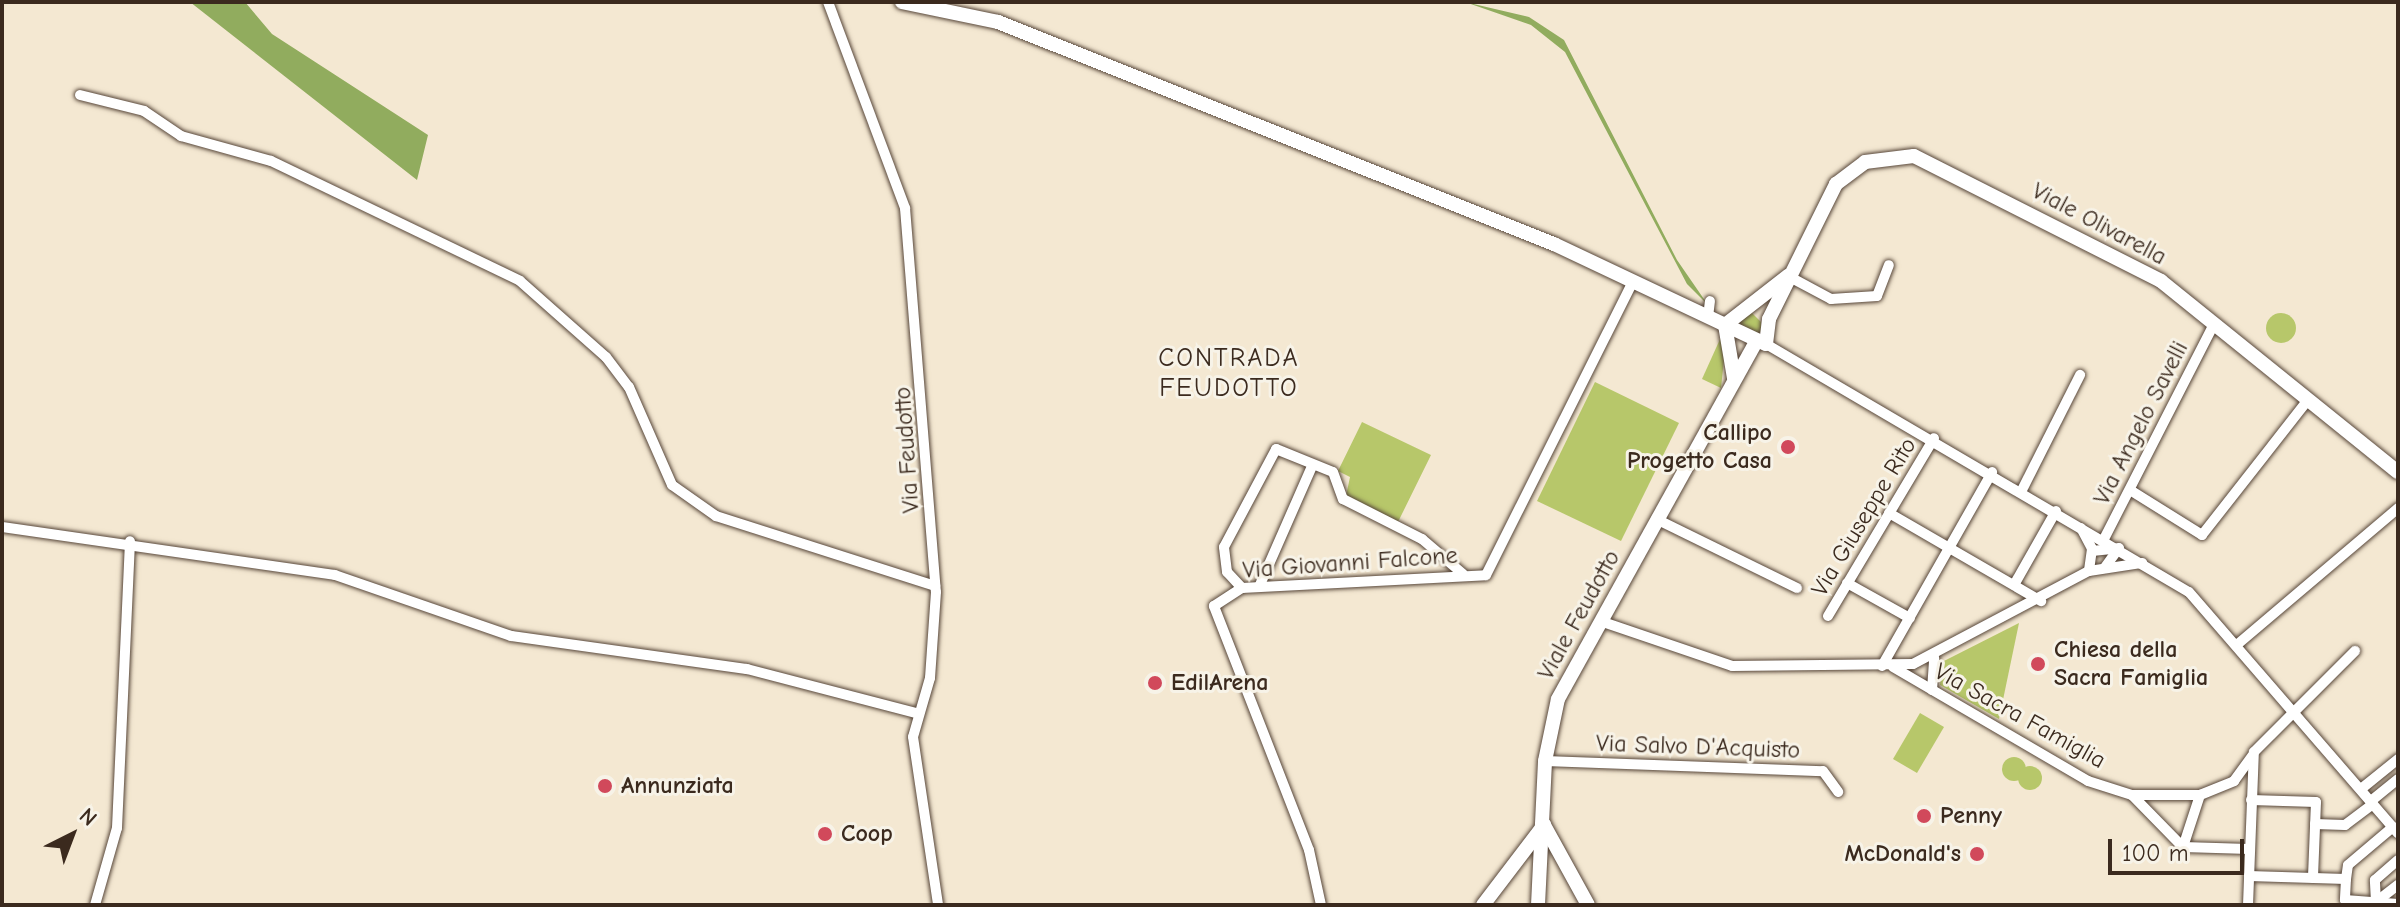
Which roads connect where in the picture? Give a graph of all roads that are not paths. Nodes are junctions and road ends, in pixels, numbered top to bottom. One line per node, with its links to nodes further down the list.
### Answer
1 (828, 2): 40 (street, Via Feudotto)
2 (902, 2): 6 (street)
3 (80, 95): 40 (street)
4 (1889, 265): 5 (street)
5 (1788, 276): 8 (street, Viale Olivarella); 10 (street, Viale Olivarella); 11 (street, Viale Olivarella)
6 (1633, 282): 9 (street); 37 (street, Via Giovanni Falcone)
7 (1710, 301): 9 (street)
8 (1744, 306): 10 (street); 12 (street, Viale Olivarella)
9 (1708, 317): 12 (street)
10 (1769, 319): 13 (street, Viale Olivarella)
11 (2214, 324): 16 (street, Viale Olivarella); 22 (street, Via Angelo Savelli)
12 (1725, 325): 13 (street); 14 (street)
13 (1756, 339): 14 (street, Viale Feudotto); 17 (street)
14 (1736, 374): 26 (street, Viale Feudotto)
15 (2080, 375): 21 (street)
16 (2308, 400): 20 (street, Viale Olivarella); 22 (street)
17 (1934, 438): 19 (street); 25 (street, Via Giuseppe Rito)
18 (1312, 466): 37 (street); 41 (street); 42 (street)
19 (1992, 472): 21 (street); 31 (street)
20 (2398, 472)
21 (2022, 490): 24 (street)
22 (2130, 490): 29 (street, Via Angelo Savelli)
23 (2398, 508): 48 (street)
24 (2056, 511): 27 (street); 39 (street)
25 (1889, 513): 31 (street); 38 (street, Via Giuseppe Rito)
26 (1656, 519): 43 (street); 47 (street, Viale Feudotto)
27 (2077, 523): 29 (street); 33 (street)
28 (2, 527): 30 (street)
29 (2104, 539): 32 (street)
30 (130, 541): 54 (street); 78 (street)
31 (1950, 547): 39 (street); 46 (street)
32 (2119, 548): 33 (street); 34 (street); 35 (street)
33 (2092, 551): 36 (street)
34 (2143, 563): 35 (street); 48 (street)
35 (2105, 567): 36 (street)
36 (2089, 571): 44 (street)
37 (1463, 574): 41 (street, Via Giovanni Falcone)
38 (1847, 583): 45 (street, Via Giuseppe Rito); 46 (street)
39 (2014, 585): 44 (street)
40 (935, 586): 54 (street, Via Feudotto)
41 (1259, 587): 42 (street, Via Giovanni Falcone)
42 (1242, 588): 80 (street, Via Giovanni Falcone)
43 (1797, 588)
44 (2041, 601): 50 (street)
45 (1828, 616)
46 (1910, 618): 51 (street)
47 (1600, 621): 51 (street); 57 (street, Viale Feudotto)
48 (2239, 643): 53 (street)
49 (2355, 651): 53 (street)
50 (1934, 658): 51 (street); 52 (street)
51 (1887, 666): 52 (street, Via Sacra Famiglia)
52 (1932, 690): 61 (street, Via Sacra Famiglia)
53 (2292, 707): 55 (street); 59 (street)
54 (916, 713): 79 (street, Via Feudotto)
55 (2253, 755): 62 (street); 63 (street)
56 (2398, 759): 59 (street)
57 (1545, 761): 60 (street, Via Salvo D'Acquisto); 66 (street, Viale Feudotto)
58 (2398, 779): 64 (street)
59 (2361, 789): 64 (street)
60 (1838, 792)
61 (2132, 795): 62 (street, Via Sacra Famiglia); 68 (street, Via Sacra Famiglia)
62 (2200, 795): 68 (street)
63 (2251, 800): 65 (street); 69 (street)
64 (2372, 803): 65 (street); 67 (street)
65 (2315, 824): 72 (street)
66 (1544, 825): 75 (street, Viale Feudotto); 81 (street); 82 (street)
67 (2395, 830): 73 (street)
68 (2183, 847): 69 (street)
69 (2249, 849): 71 (street)
70 (2398, 860): 76 (street)
71 (2249, 876): 72 (street); 83 (street)
72 (2313, 878): 73 (street)
73 (2346, 879): 76 (street)
74 (2398, 885): 76 (street)
75 (1539, 900)
76 (2376, 902): 77 (street)
77 (2398, 904)
78 (95, 905)
79 (938, 905)
80 (1321, 905)
81 (1483, 905)
82 (1588, 905)
83 (2248, 905)

